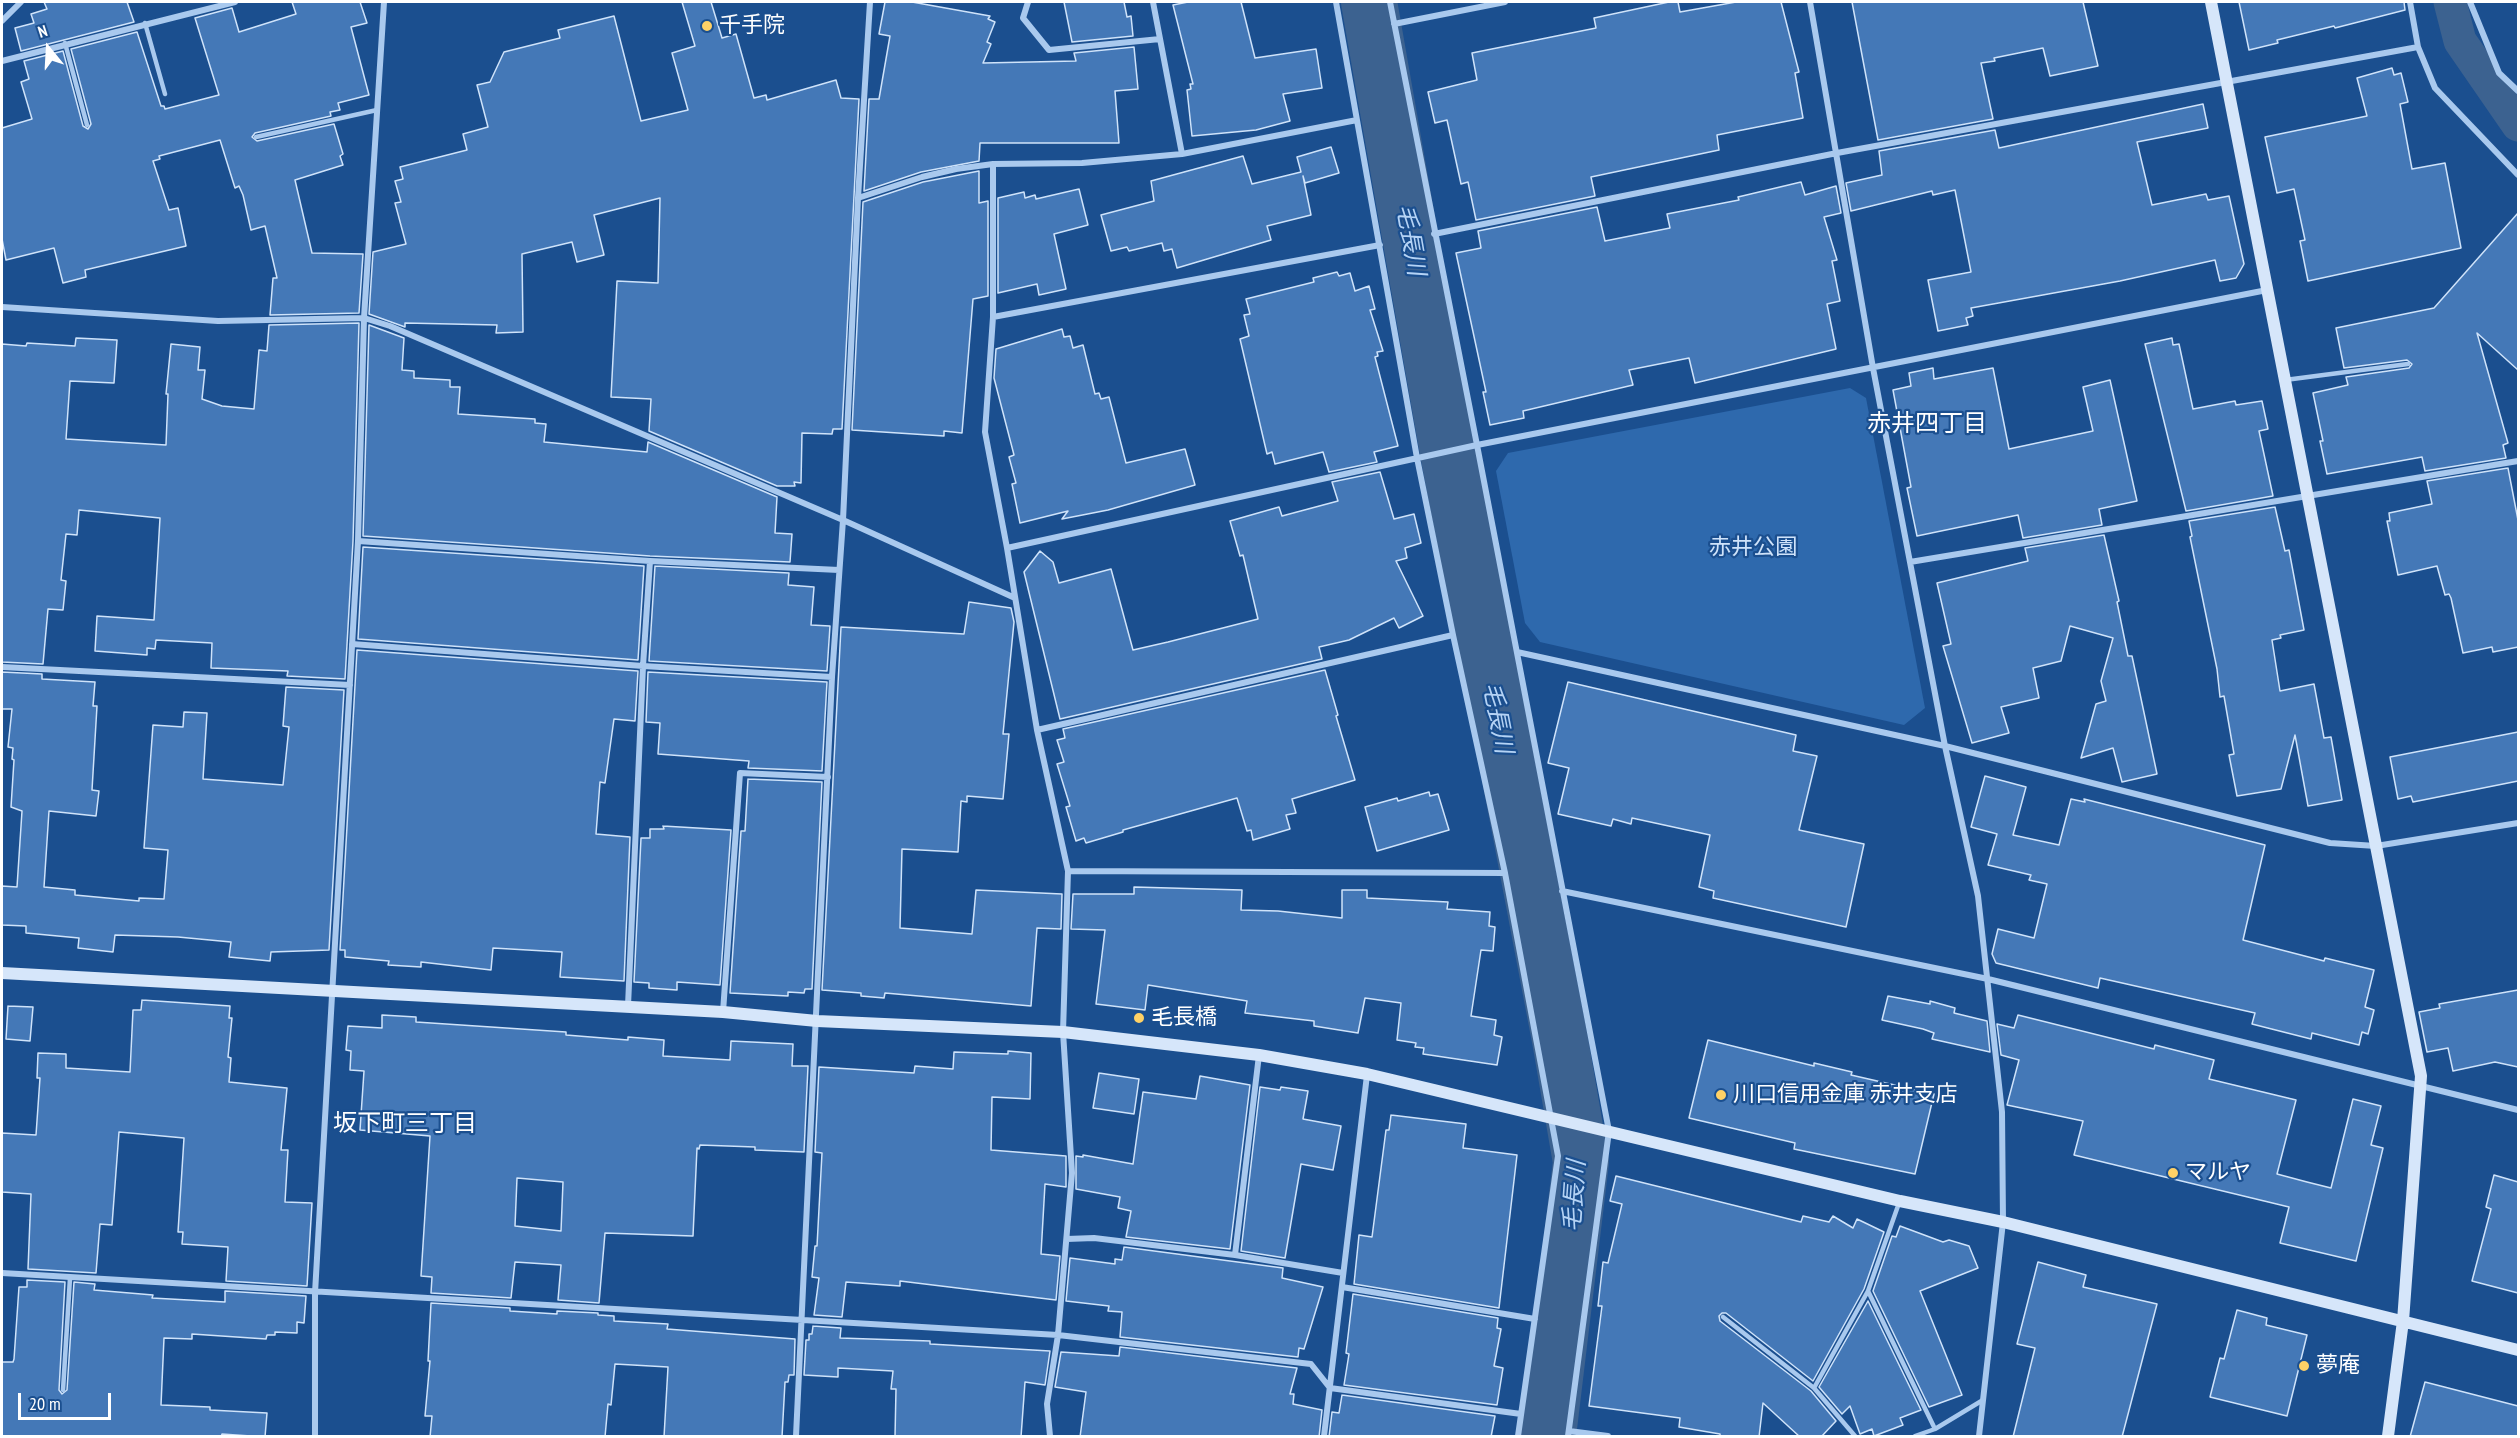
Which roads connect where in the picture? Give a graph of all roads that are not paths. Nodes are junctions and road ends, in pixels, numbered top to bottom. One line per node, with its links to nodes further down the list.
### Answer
1 (21, 2): 14 (street)
2 (234, 2): 15 (street)
3 (384, 2): 24 (street)
4 (870, 2): 32 (street)
5 (1028, 2): 17 (street)
6 (1154, 2): 17 (street)
7 (1336, 2): 25 (street)
8 (1390, 2): 16 (street)
9 (1505, 2): 16 (street)
10 (1810, 2): 28 (street)
11 (2211, 2): 21 (street)
12 (2410, 2): 19 (street)
13 (2470, 2): 22 (street)
14 (2, 21)
15 (146, 23): 18 (street); 23 (lane)
16 (1394, 24): 33 (street)
17 (1160, 39): 29 (street)
18 (65, 43): 20 (street); 26 (lane)
19 (2418, 47): 21 (street); 31 (street)
20 (2, 61)
21 (2227, 83): 28 (street); 35 (street)
22 (2518, 91)
23 (165, 94)
24 (377, 110): 27 (lane); 38 (street)
25 (1358, 120): 29 (street); 34 (street)
26 (87, 125)
27 (256, 137)
28 (1837, 153): 33 (street); 40 (street)
29 (1182, 154): 30 (street)
30 (993, 164): 32 (street); 37 (street)
31 (2518, 175)
32 (858, 198): 46 (street)
33 (1434, 234): 42 (street)
34 (1380, 245): 37 (street); 43 (street)
35 (2268, 290): 40 (street); 41 (street)
36 (2, 307): 38 (street)
37 (993, 317): 48 (street)
38 (364, 318): 46 (street); 47 (street)
39 (2408, 364): 41 (lane)
40 (1873, 368): 42 (street); 50 (street)
41 (2285, 380): 45 (street)
42 (1478, 445): 43 (street); 55 (street)
43 (1418, 458): 48 (street); 53 (street)
44 (2518, 461): 45 (street)
45 (2308, 496): 50 (street); 64 (street)
46 (843, 520): 51 (street); 52 (street)
47 (358, 541): 49 (street); 54 (street)
48 (1007, 548): 52 (street)
49 (650, 561): 51 (street); 56 (street)
50 (1910, 562): 61 (street)
51 (839, 570): 58 (street)
52 (1015, 598): 60 (street)
53 (1453, 635): 60 (street); 66 (street)
54 (352, 644): 56 (street); 59 (street)
55 (1517, 652): 61 (street); 67 (street)
56 (643, 666): 58 (street); 71 (street)
57 (2, 667): 59 (street)
58 (832, 676): 62 (street)
59 (350, 685): 70 (street)
60 (1037, 730): 65 (street)
61 (1945, 746): 64 (street); 69 (street)
62 (828, 777): 72 (street); 73 (street)
63 (2518, 823): 64 (street)
64 (2376, 846): 77 (street)
65 (1068, 871): 66 (street); 74 (street)
66 (1505, 873): 79 (street)
67 (1562, 891): 69 (street); 80 (street)
68 (2, 973): 70 (street)
69 (1988, 978): 77 (street); 82 (street)
70 (331, 989): 71 (street); 90 (street)
71 (628, 1007): 72 (street)
72 (723, 1012): 73 (street)
73 (817, 1021): 74 (street); 93 (street)
74 (1063, 1032): 75 (street); 83 (street)
75 (1259, 1055): 76 (street); 84 (street)
76 (1367, 1074): 79 (street); 85 (street)
77 (2420, 1084): 78 (street); 94 (street)
78 (2518, 1110)
79 (1551, 1118): 80 (street); 92 (street)
80 (1603, 1130): 81 (street); 103 (street)
81 (1900, 1201): 82 (street); 89 (lane)
82 (2003, 1222): 94 (street); 100 (street)
83 (1067, 1239): 84 (street); 95 (street)
84 (1235, 1255): 85 (street)
85 (1343, 1273): 88 (street)
86 (2, 1274): 87 (street)
87 (70, 1278): 90 (street); 99 (lane)
88 (1342, 1287): 92 (street); 97 (street)
89 (1868, 1291): 98 (lane); 102 (lane)
90 (315, 1293): 93 (street); 104 (street)
91 (1723, 1317): 98 (lane)
92 (1535, 1318): 101 (street)
93 (801, 1320): 95 (street); 105 (street)
94 (2403, 1321): 96 (street); 113 (street)
95 (1058, 1335): 97 (street); 106 (street)
96 (2518, 1350)
97 (1330, 1388): 101 (street); 107 (street)
98 (1814, 1388): 110 (lane)
99 (63, 1390)
100 (1983, 1400): 102 (lane); 112 (street)
101 (1521, 1414): 108 (street)
102 (1935, 1429): 111 (lane)
103 (1569, 1434): 109 (street)
104 (315, 1437)
105 (796, 1437)
106 (1050, 1437)
107 (1324, 1437)
108 (1518, 1437)
109 (1608, 1437)
110 (1856, 1437)
111 (1915, 1437)
112 (1979, 1437)
113 (2388, 1437)

